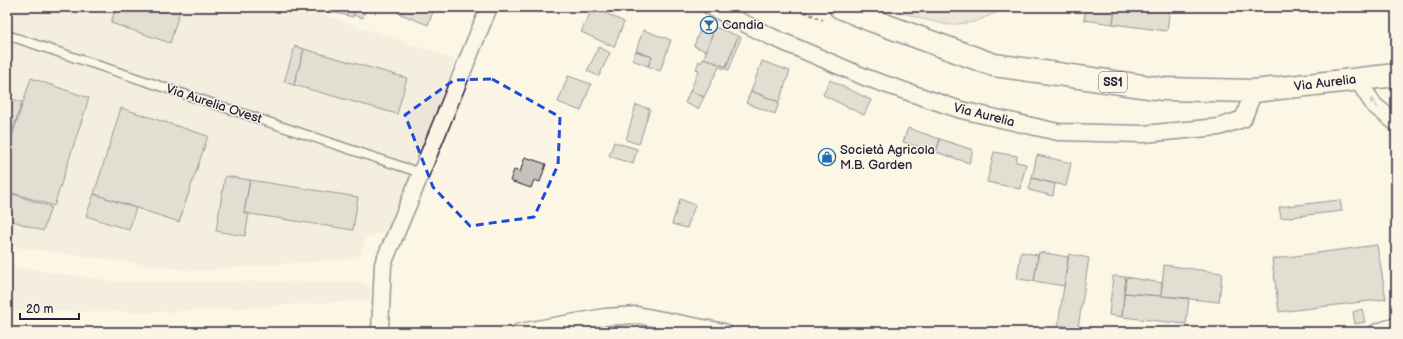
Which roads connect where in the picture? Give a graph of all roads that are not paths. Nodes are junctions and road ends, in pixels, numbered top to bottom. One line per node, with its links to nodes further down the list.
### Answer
1 (489, 7): 9 (street)
2 (711, 7): 7 (street, Via Aurelia)
3 (840, 7): 7 (main road, Via Aurelia / SS1)
4 (7, 35): 9 (lane, Via Aurelia Ovest)
5 (1396, 75): 6 (main road, Via Aurelia / SS1)
6 (1357, 79): 7 (main road, Via Aurelia / SS1); 8 (street, one-way to 6)
7 (1254, 91)
8 (1396, 123)
9 (421, 173): 11 (street)
10 (1396, 326): 14 (street)
11 (381, 331)
12 (520, 332): 13 (street)
13 (724, 332)
14 (1377, 332)

